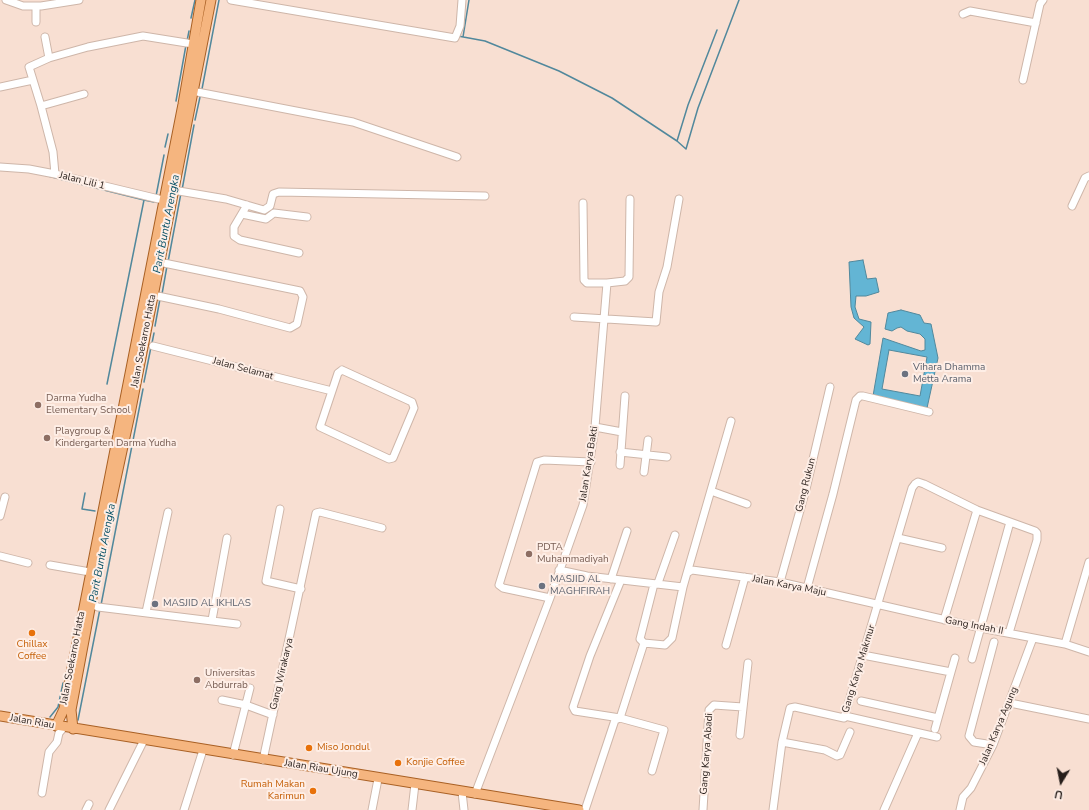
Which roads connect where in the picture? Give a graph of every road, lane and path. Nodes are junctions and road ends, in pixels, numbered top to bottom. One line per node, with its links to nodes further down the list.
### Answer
1 (6, 0): 8 (street)
2 (78, 0): 9 (street)
3 (201, 0): 14 (main road, Jalan Soekarno Hatta)
4 (211, 0): 19 (main road, Jalan Soekarno Hatta)
5 (231, 0): 6 (street)
6 (462, 0)
7 (1043, 0): 12 (street)
8 (23, 3): 9 (street)
9 (38, 6): 11 (street)
10 (963, 14): 12 (street)
11 (36, 22)
12 (1036, 23): 17 (street)
13 (45, 37): 15 (street)
14 (189, 43): 15 (street); 28 (main road, Jalan Soekarno Hatta)
15 (49, 58): 16 (street)
16 (33, 80): 18 (street); 21 (street)
17 (1023, 80)
18 (0, 88)
19 (192, 91): 22 (street); 26 (main road, Jalan Soekarno Hatta)
20 (84, 94): 21 (street)
21 (41, 106): 24 (street)
22 (457, 157)
23 (0, 167): 24 (street, Jalan Lili 1)
24 (55, 174): 28 (street, Jalan Lili 1)
25 (1089, 176): 33 (street)
26 (179, 191): 32 (street); 37 (main road, Jalan Soekarno Hatta)
27 (485, 196): 32 (street)
28 (158, 199): 40 (main road, Jalan Soekarno Hatta)
29 (630, 199): 38 (street)
30 (679, 199): 42 (street)
31 (583, 202): 38 (street)
32 (247, 205): 34 (street)
33 (1072, 206)
34 (242, 214): 35 (street); 36 (street)
35 (307, 217)
36 (299, 253)
37 (165, 263): 39 (main road, Jalan Soekarno Hatta); 39 (street)
38 (607, 283): 42 (street, Jalan Karya Bakti)
39 (158, 296): 40 (main road, Jalan Soekarno Hatta)
40 (145, 315): 78 (main road, Jalan Soekarno Hatta); 89 (main road, Jalan Soekarno Hatta)
41 (574, 317): 42 (street)
42 (604, 320): 49 (street, Jalan Karya Bakti)
43 (153, 346): 45 (street, Jalan Selamat)
44 (830, 387): 82 (street, Gang Rukun)
45 (332, 391): 45 (street)
46 (625, 396): 50 (street)
47 (929, 412): 85 (street)
48 (731, 421): 58 (street)
49 (595, 427): 50 (street); 55 (street, Jalan Karya Bakti)
50 (622, 432): 52 (street)
51 (648, 440): 53 (street)
52 (620, 452): 53 (street); 56 (street)
53 (646, 455): 54 (street); 57 (street)
54 (667, 457)
55 (591, 462): 76 (street, Jalan Karya Bakti); 87 (street)
56 (620, 464)
57 (644, 472)
58 (711, 491): 60 (street); 77 (street)
59 (5, 497): 64 (street)
60 (747, 504)
61 (280, 509): 86 (street)
62 (977, 510): 65 (street); 70 (street, Gang Karya Makmur); 93 (street)
63 (168, 512): 91 (street)
64 (0, 516)
65 (1010, 522): 95 (street); 96 (street)
66 (382, 528): 86 (street, Gang Wirakarya)
67 (628, 531): 80 (street)
68 (675, 535): 83 (street)
69 (227, 538): 92 (street)
70 (898, 538): 71 (street); 88 (street, Gang Karya Makmur)
71 (942, 548)
72 (0, 556): 74 (street)
73 (1089, 562): 100 (street)
74 (28, 563)
75 (50, 565): 78 (street)
76 (559, 570): 80 (street); 87 (street, Jalan Karya Bakti)
77 (689, 571): 79 (street, Jalan Karya Maju); 84 (street)
78 (90, 572): 120 (main road, Jalan Soekarno Hatta)
79 (746, 577): 82 (street, Jalan Karya Maju); 101 (street)
80 (611, 579): 81 (street)
81 (621, 580): 83 (street); 117 (street)
82 (780, 582): 85 (street, Jalan Karya Maju)
83 (656, 585): 84 (street); 99 (street)
84 (683, 587): 99 (street)
85 (807, 588): 88 (street, Jalan Karya Maju)
86 (301, 589): 114 (street, Gang Wirakarya)
87 (550, 598): 137 (street, Jalan Karya Bakti)
88 (877, 605): 90 (street, Jalan Karya Maju); 116 (street, Gang Karya Makmur)
89 (98, 606): 91 (street); 120 (main road, Jalan Soekarno Hatta)
90 (886, 606): 93 (street, Gang Indah II)
91 (146, 612): 92 (street)
92 (212, 620): 94 (street)
93 (944, 620): 95 (street, Gang Indah II)
94 (237, 624)
95 (981, 628): 96 (street, Gang Indah II); 105 (street)
96 (1009, 632): 97 (street, Gang Indah II)
97 (1033, 638): 100 (street, Gang Indah II); 111 (street, Jalan Karya Agung)
98 (994, 642): 128 (street)
99 (642, 643): 117 (street)
100 (1064, 644): 102 (street, Gang Indah II)
101 (726, 645)
102 (1089, 652)
103 (868, 656): 107 (street)
104 (955, 658): 107 (street)
105 (972, 659)
106 (748, 663): 113 (street)
107 (951, 672): 118 (street)
108 (250, 688): 112 (street)
109 (222, 700): 112 (street)
110 (861, 701): 118 (street)
111 (1010, 703): 119 (street); 128 (street, Jalan Karya Agung)
112 (246, 705): 114 (street); 130 (street)
113 (743, 707): 124 (street); 146 (street, Gang Karya Abadi)
114 (273, 715): 131 (street, Gang Wirakarya)
115 (0, 716): 120 (main road, Jalan Riau)
116 (845, 716): 123 (street); 127 (street, Gang Karya Makmur)
117 (620, 718): 132 (street); 145 (street)
118 (938, 718): 121 (street)
119 (1089, 719)
120 (64, 727): 126 (main road, Jalan Riau Ujung); 136 (street)
121 (935, 729)
122 (850, 732): 127 (street)
123 (918, 733): 125 (street); 148 (street)
124 (740, 735)
125 (937, 737)
126 (144, 740): 129 (main road, Jalan Riau Ujung); 139 (street)
127 (782, 742): 147 (street, Gang Karya Makmur)
128 (993, 745): 149 (street, Jalan Karya Agung)
129 (203, 750): 130 (main road, Jalan Riau Ujung); 140 (street)
130 (233, 755): 131 (main road, Jalan Riau Ujung)
131 (263, 760): 133 (main road, Jalan Riau Ujung)
132 (652, 771)
133 (378, 779): 134 (main road, Jalan Riau Ujung); 141 (street)
134 (415, 784): 135 (main road, Jalan Riau Ujung); 142 (street)
135 (462, 792): 137 (main road, Jalan Riau Ujung); 143 (street)
136 (42, 793)
137 (475, 794): 138 (main road, Jalan Riau Ujung)
138 (537, 806): 144 (main road, Jalan Riau Ujung)
139 (109, 810)
140 (184, 810)
141 (372, 810)
142 (412, 810)
143 (464, 810)
144 (579, 810)
145 (585, 810)
146 (703, 810)
147 (773, 810)
148 (884, 810)
149 (960, 810)

